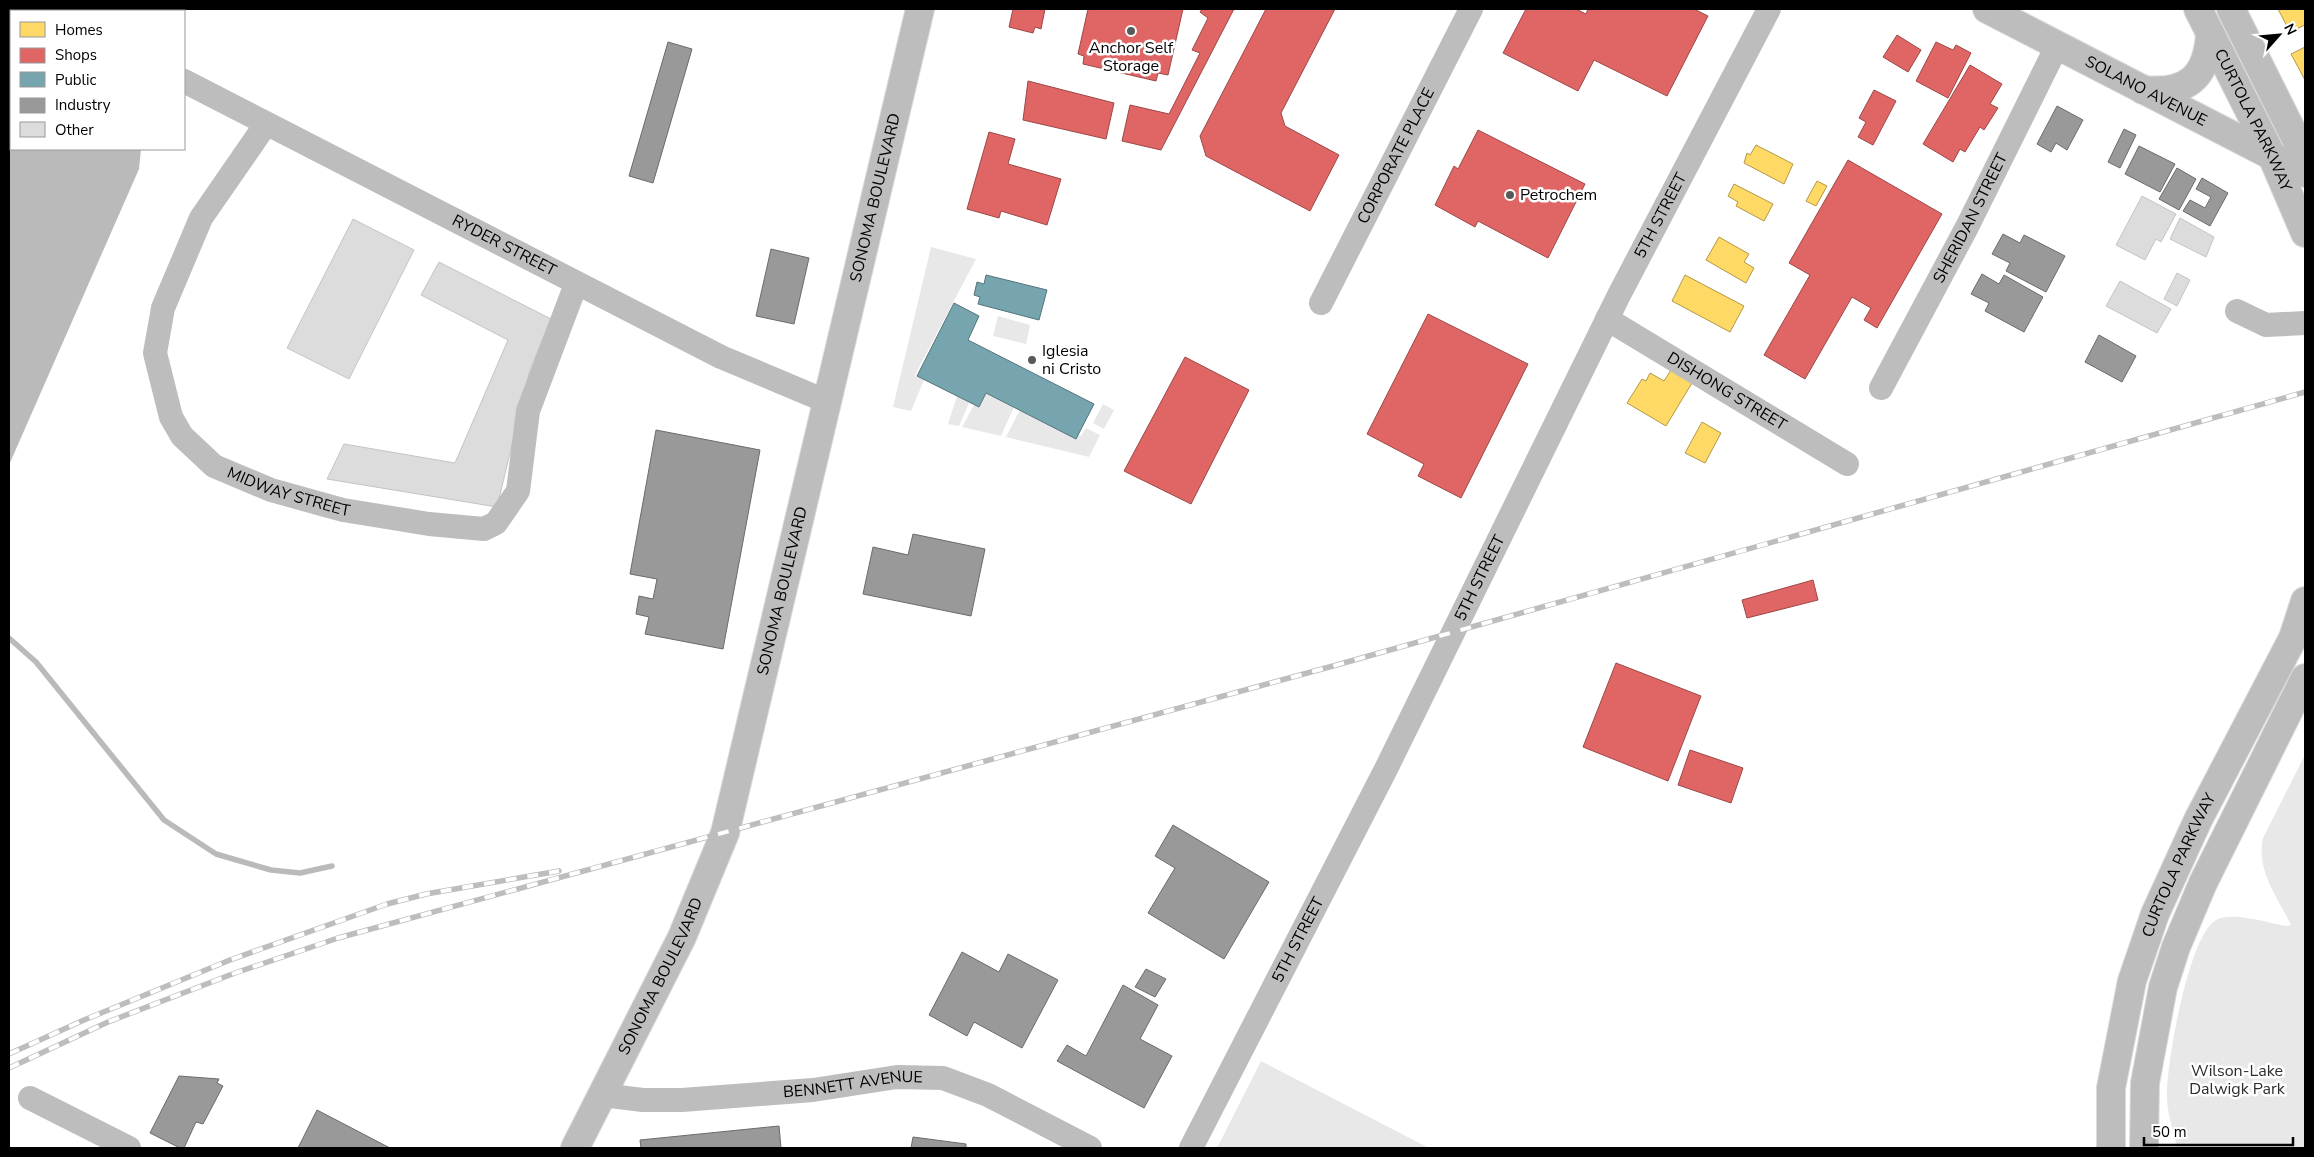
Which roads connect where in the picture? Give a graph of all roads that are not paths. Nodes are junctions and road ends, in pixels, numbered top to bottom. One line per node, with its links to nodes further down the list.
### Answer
1 (920, 9): 22 (main road, SONOMA BOULEVARD)
2 (1471, 9): 17 (street, CORPORATE PLACE)
3 (1769, 9): 19 (street, 5TH STREET)
4 (1987, 9): 8 (main road, SOLANO AVENUE)
5 (2198, 9): 7 (main road, CURTOLA PARKWAY)
6 (2231, 9): 13 (main road, CURTOLA PARKWAY)
7 (2210, 34): 10 (main road); 12 (main road, CURTOLA PARKWAY)
8 (2057, 46): 10 (main road, SOLANO AVENUE); 21 (street, SHERIDAN STREET)
9 (185, 81): 11 (street, RYDER STREET)
10 (2143, 90): 12 (main road, SOLANO AVENUE)
11 (266, 124): 16 (street, RYDER STREET); 16 (street, MIDWAY STREET)
12 (2272, 156): 14 (main road, SOLANO AVENUE); 15 (main road, CURTOLA PARKWAY)
13 (2305, 157)
14 (2305, 173)
15 (2305, 233)
16 (576, 284): 22 (street, RYDER STREET)
17 (1321, 303)
18 (2236, 311): 20 (street)
19 (1607, 319): 23 (street, DISHONG STREET); 31 (street, 5TH STREET)
20 (2305, 322)
21 (1882, 388)
22 (828, 402): 26 (main road, SONOMA BOULEVARD)
23 (1847, 464)
24 (2305, 601): 32 (main road, CURTOLA PARKWAY)
25 (2305, 678): 33 (main road, CURTOLA PARKWAY)
26 (602, 1095): 29 (main road, SONOMA BOULEVARD); 30 (street, BENNETT AVENUE)
27 (30, 1098): 28 (street)
28 (129, 1148)
29 (575, 1148)
30 (1090, 1148)
31 (1191, 1148)
32 (2111, 1148)
33 (2144, 1148)

